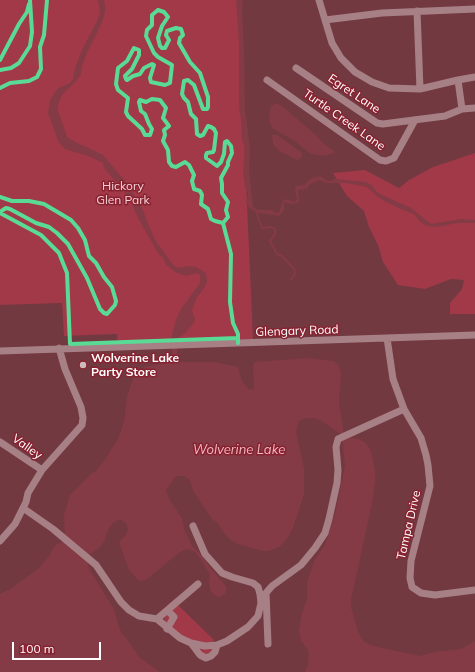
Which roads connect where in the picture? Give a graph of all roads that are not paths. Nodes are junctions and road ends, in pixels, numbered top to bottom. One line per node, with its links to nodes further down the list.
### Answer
1 (319, 0): 4 (street)
2 (475, 9): 3 (street)
3 (417, 11): 4 (street); 9 (street)
4 (324, 20): 9 (street)
5 (296, 68): 12 (street, Egret Lane)
6 (475, 77): 8 (street)
7 (267, 80): 12 (street, Turtle Creek Lane)
8 (458, 80): 9 (street); 11 (street)
9 (420, 90)
10 (475, 108): 11 (street, Egret Lane)
11 (462, 109): 12 (street, Egret Lane)
12 (415, 120)
13 (475, 335): 14 (street, Glengary Road)
14 (387, 338): 15 (street, Glengary Road); 17 (street, Tampa Drive)
15 (59, 348): 16 (street, Glengary Road); 19 (street)
16 (0, 351)
17 (404, 409): 24 (street, Tampa Drive); 25 (street)
18 (0, 442): 19 (street, Valley)
19 (42, 470): 20 (street)
20 (23, 508): 22 (street); 27 (street)
21 (193, 526): 25 (street)
22 (0, 541)
23 (198, 584): 26 (street)
24 (475, 590)
25 (263, 603): 30 (street); 31 (street)
26 (168, 611): 27 (street); 28 (street)
27 (156, 619): 28 (street)
28 (167, 629): 29 (street)
29 (191, 643): 31 (street); 31 (street)
30 (268, 644)
31 (217, 645)

